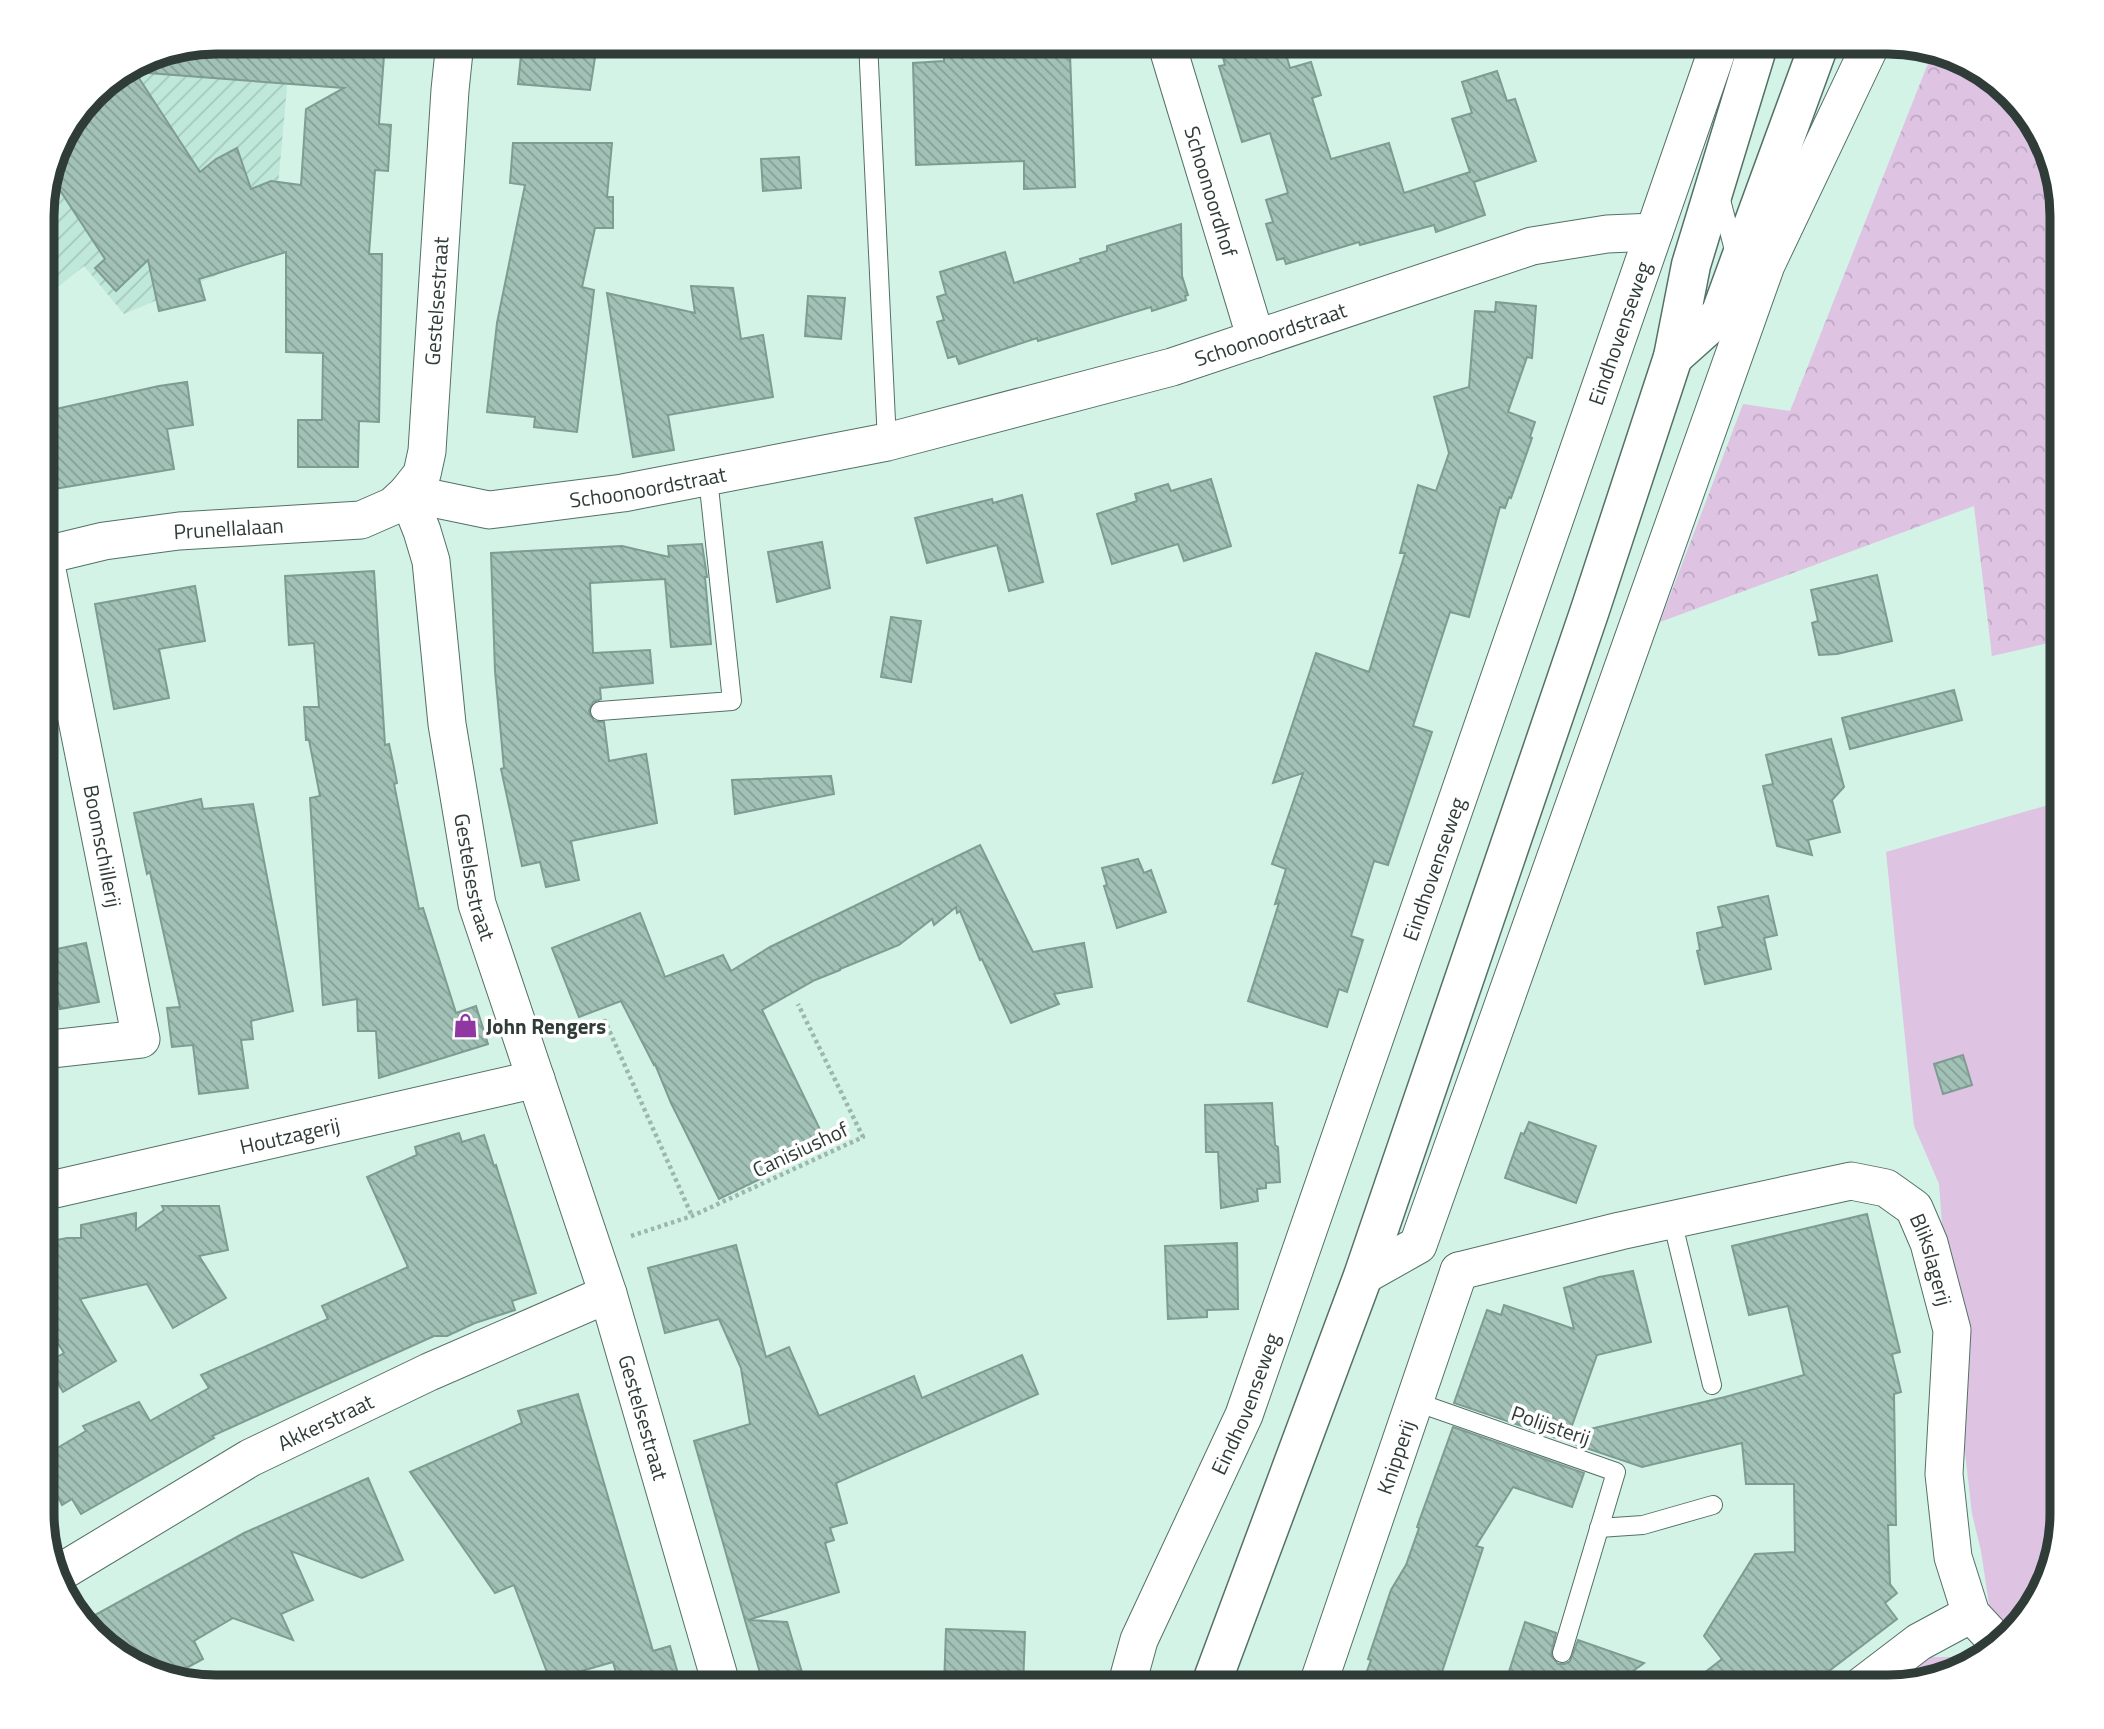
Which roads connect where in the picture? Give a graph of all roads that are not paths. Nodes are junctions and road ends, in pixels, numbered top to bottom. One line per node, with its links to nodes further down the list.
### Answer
1 (454, 54): 15 (street, Gestelsestraat)
2 (869, 54): 13 (lane)
3 (1170, 54): 11 (street, Schoonoordhof)
4 (1716, 54): 9 (street, Eindhovenseweg)
5 (1755, 54): 8 (main road)
6 (1816, 54): 10 (main road)
7 (1866, 54): 23 (street)
8 (1716, 183): 10 (lane); 12 (main road)
9 (1654, 232): 11 (street, Schoonoordstraat); 36 (street, Eindhovenseweg)
10 (1738, 267): 12 (main road)
11 (1256, 339): 13 (street, Schoonoordstraat)
12 (1673, 357): 25 (main road)
13 (887, 442): 14 (street, Schoonoordstraat)
14 (708, 478): 15 (street, Schoonoordstraat); 18 (lane)
15 (408, 493): 16 (street, Prunellalaan); 20 (street, Gestelsestraat)
16 (55, 553)
17 (55, 615): 19 (street, Boomschillerij)
18 (600, 711)
19 (55, 1048)
20 (531, 1064): 21 (street, Houtzagerij); 26 (street, Gestelsestraat)
21 (55, 1189)
22 (1672, 1220): 24 (street, Blikslagerij); 27 (lane); 32 (street, Blikslagerij)
23 (1418, 1245): 24 (street); 25 (street)
24 (1459, 1271): 28 (street, Knipperij)
25 (1363, 1276): 37 (main road)
26 (608, 1294): 31 (street, Akkerstraat); 35 (street, Gestelsestraat)
27 (1712, 1385)
28 (1416, 1402): 30 (lane, Polijsterij); 38 (street, Knipperij)
29 (1713, 1505): 30 (lane)
30 (1599, 1528): 34 (lane, Polijsterij)
31 (65, 1570)
32 (1971, 1614): 33 (street, Blikslagerij); 39 (street)
33 (1992, 1636)
34 (1562, 1653)
35 (719, 1675)
36 (1129, 1675)
37 (1214, 1675)
38 (1321, 1675)
39 (1876, 1675)

